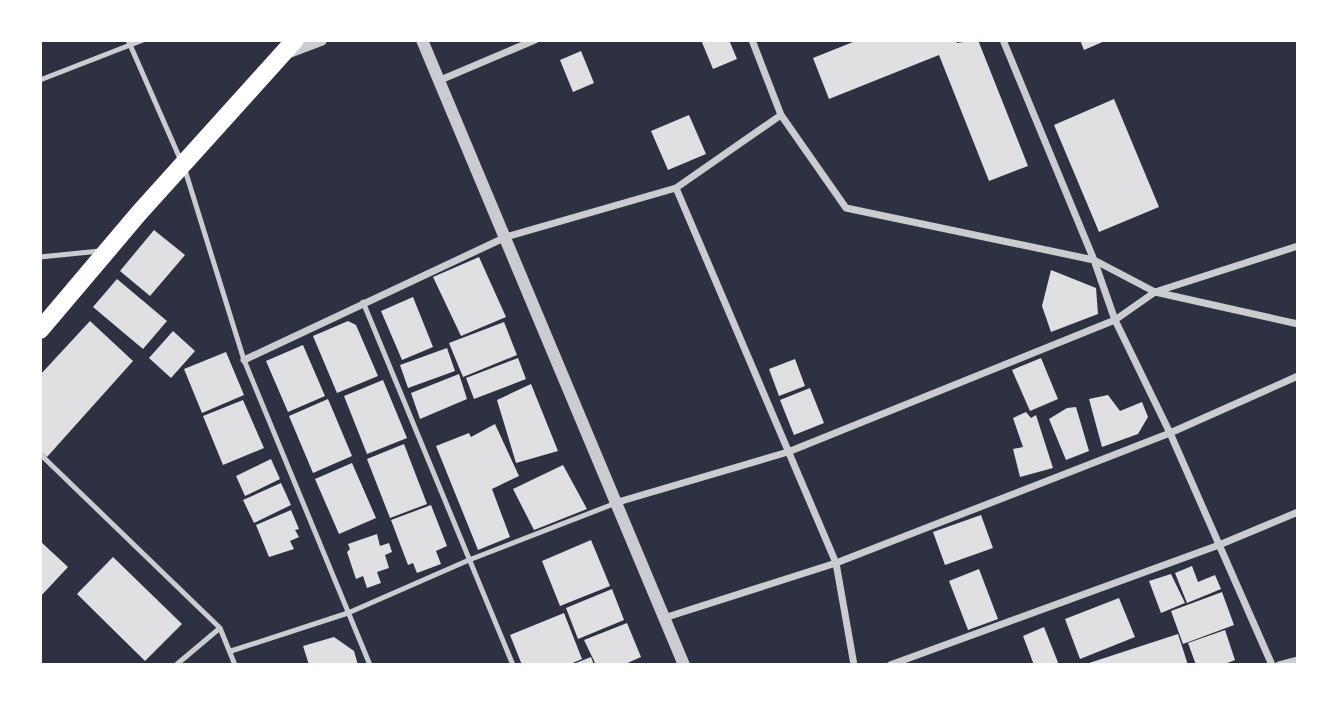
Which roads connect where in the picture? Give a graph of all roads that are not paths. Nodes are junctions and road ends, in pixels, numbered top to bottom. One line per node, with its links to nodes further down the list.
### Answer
1 (143, 40): 8 (lane)
2 (295, 40): 9 (main road)
3 (321, 40): 9 (street)
4 (422, 40): 11 (street)
5 (536, 40): 11 (street)
6 (752, 40): 12 (street)
7 (1003, 40): 19 (street)
8 (129, 43): 10 (lane); 13 (lane)
9 (281, 56): 13 (main road)
10 (40, 80)
11 (439, 81): 15 (street)
12 (781, 115): 14 (street); 19 (street)
13 (183, 164): 17 (main road); 25 (lane)
14 (676, 188): 15 (street); 28 (street)
15 (506, 237): 21 (street); 30 (street)
16 (1298, 246): 20 (street)
17 (107, 251): 18 (lane); 24 (main road)
18 (40, 257)
19 (1094, 260): 20 (street); 22 (street)
20 (1155, 292): 22 (street); 23 (street)
21 (363, 302): 25 (street); 33 (lane)
22 (1115, 320): 27 (street); 28 (street)
23 (1298, 324)
24 (40, 330)
25 (244, 360): 35 (lane)
26 (1298, 376): 27 (street)
27 (1170, 433): 32 (street); 34 (street)
28 (788, 452): 30 (street); 34 (street)
29 (40, 454): 37 (lane)
30 (618, 502): 33 (lane); 36 (street)
31 (1298, 512): 32 (street)
32 (1219, 545): 46 (street); 47 (street)
33 (469, 560): 35 (lane); 43 (lane)
34 (836, 563): 36 (street); 45 (street)
35 (348, 613): 38 (lane); 42 (lane)
36 (664, 618): 44 (street)
37 (220, 628): 38 (lane); 40 (lane)
38 (230, 651): 41 (lane)
39 (1298, 660): 48 (street)
40 (176, 665)
41 (235, 665)
42 (370, 665)
43 (513, 665)
44 (684, 665)
45 (855, 665)
46 (890, 665)
47 (1272, 665)
48 (1279, 665)

